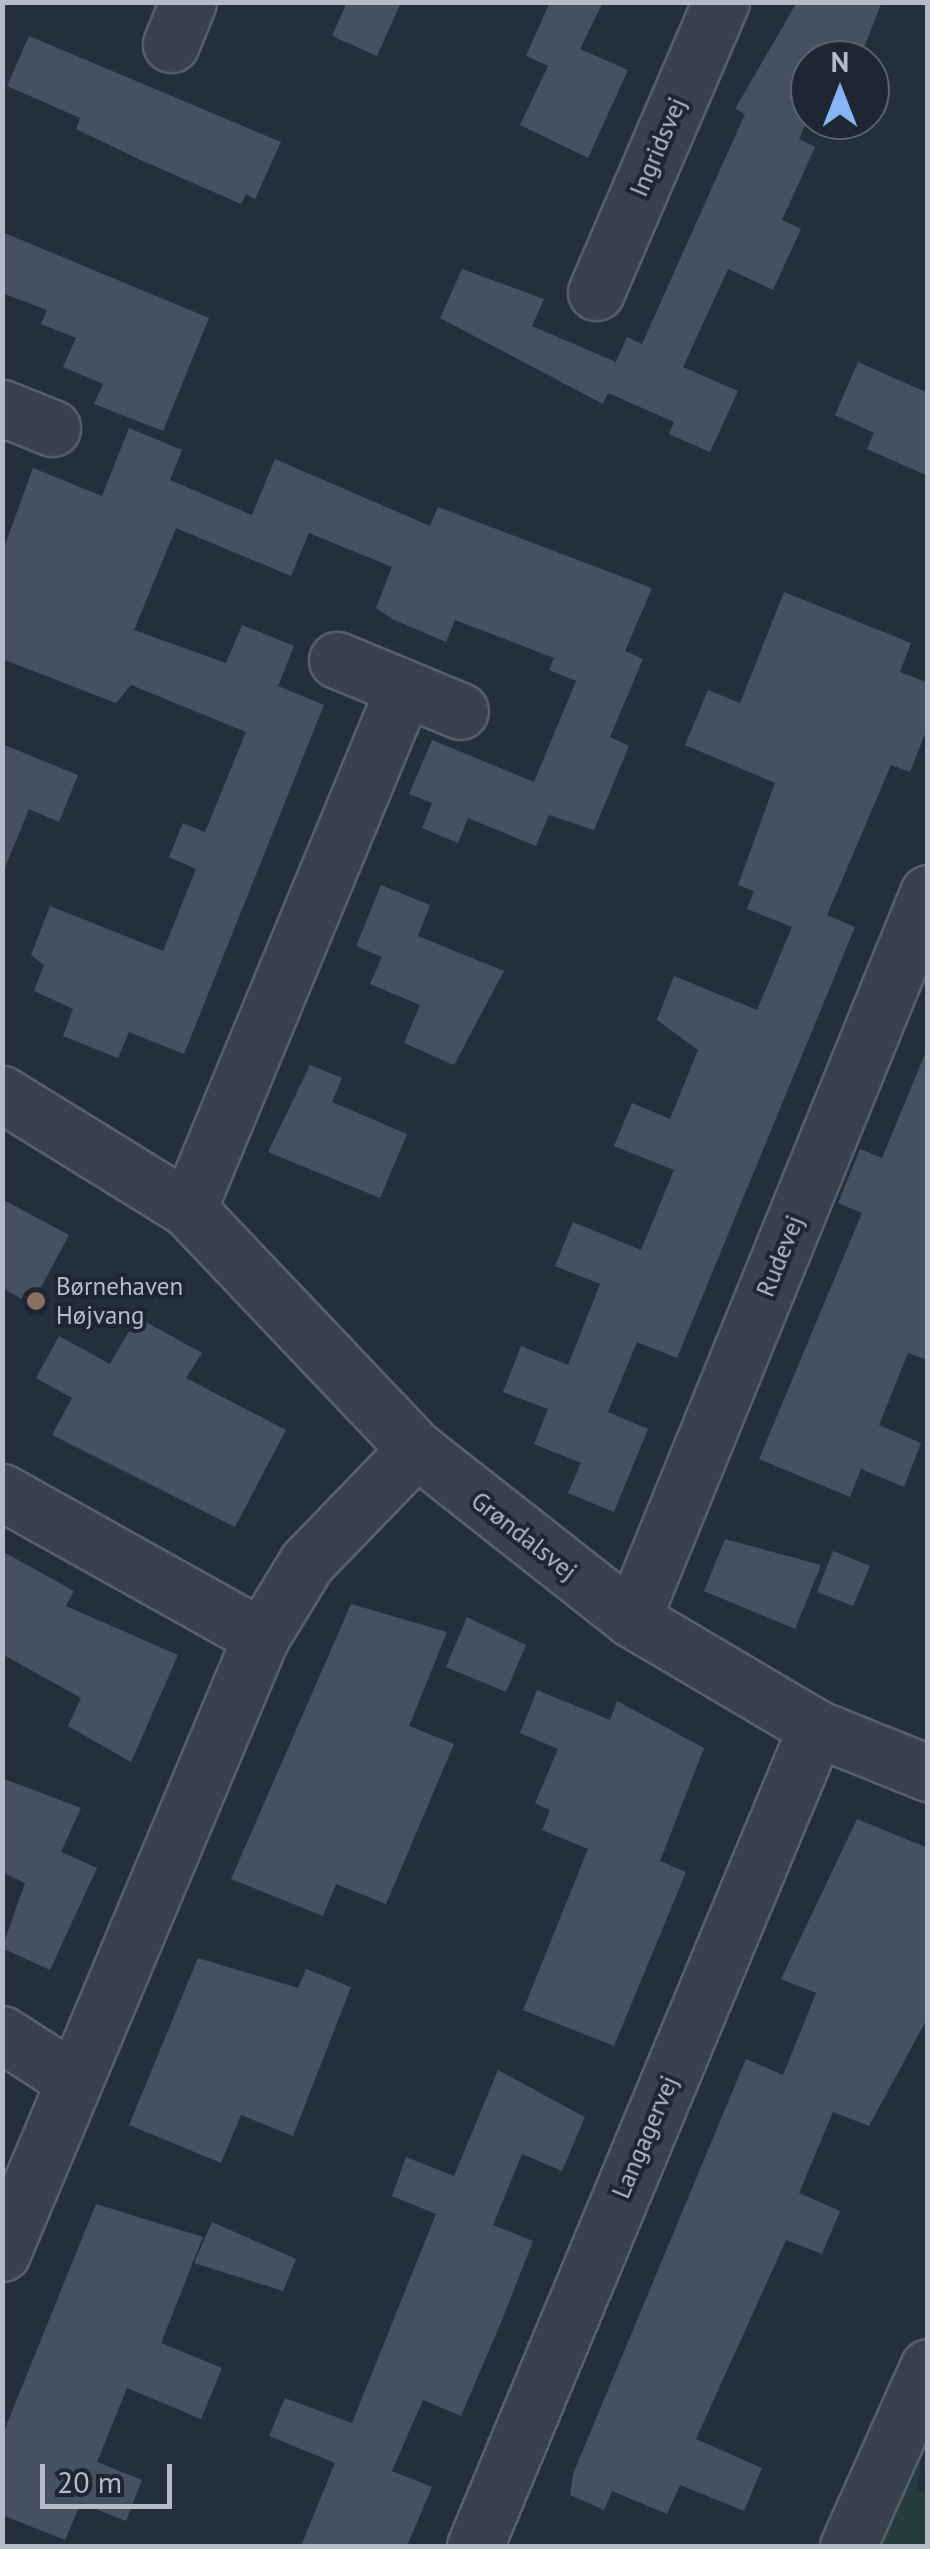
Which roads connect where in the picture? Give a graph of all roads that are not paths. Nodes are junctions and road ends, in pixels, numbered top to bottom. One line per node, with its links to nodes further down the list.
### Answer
1 (721, 2): 2 (street, Ingridsvej)
2 (596, 292)
3 (2, 408): 4 (street)
4 (52, 428)
5 (337, 660): 6 (street)
6 (404, 688): 7 (street); 10 (street)
7 (460, 711)
8 (928, 893): 13 (street, Rudevej)
9 (2, 1094): 10 (street, Grøndalsvej)
10 (188, 1208): 11 (street, Grøndalsvej)
11 (416, 1449): 13 (street, Grøndalsvej); 14 (street)
12 (2, 1492): 14 (street)
13 (632, 1619): 15 (street, Grøndalsvej)
14 (261, 1637): 18 (street)
15 (816, 1728): 16 (street, Grøndalsvej); 21 (street, Langagervej)
16 (928, 1773)
17 (2, 2034): 18 (street)
18 (72, 2080): 19 (street)
19 (2, 2253)
20 (928, 2367): 22 (street)
21 (475, 2546)
22 (848, 2546)

